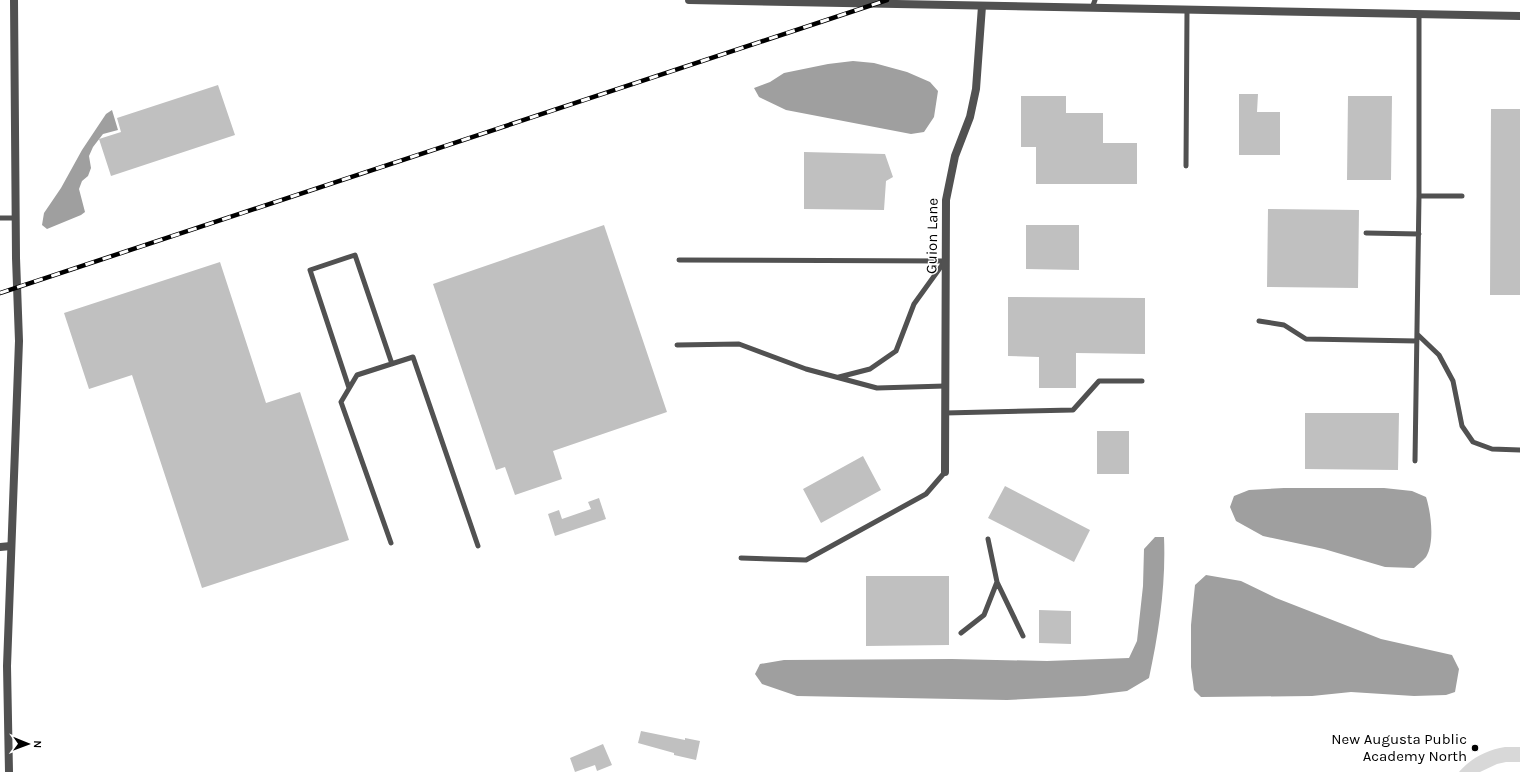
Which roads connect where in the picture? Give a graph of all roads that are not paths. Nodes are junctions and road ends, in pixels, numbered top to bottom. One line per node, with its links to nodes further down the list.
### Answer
1 (14, 0): 13 (street)
2 (689, 0): 3 (street)
3 (771, 1): 5 (street)
4 (1094, 4): 5 (street); 6 (street)
5 (982, 6): 17 (street, Guion Lane)
6 (1187, 10): 7 (street); 9 (lane)
7 (1419, 14): 8 (street); 10 (lane)
8 (1520, 16)
9 (1186, 166)
10 (1419, 196): 11 (lane); 15 (lane)
11 (1462, 196)
12 (0, 218): 13 (lane)
13 (16, 218): 34 (street)
14 (1366, 233): 15 (lane)
15 (1419, 234): 19 (lane)
16 (679, 260): 17 (lane)
17 (945, 261): 23 (lane); 25 (street, Guion Lane)
18 (1259, 320): 20 (lane)
19 (1417, 334): 20 (lane); 28 (lane)
20 (1417, 341): 29 (lane)
21 (677, 345): 23 (lane)
22 (392, 364): 26 (lane); 26 (lane); 35 (lane)
23 (837, 377): 25 (lane)
24 (1142, 381): 27 (lane)
25 (945, 386): 27 (street, Guion Lane)
26 (349, 388): 32 (lane)
27 (945, 413): 30 (street, Guion Lane)
28 (1520, 450)
29 (1415, 461)
30 (945, 472): 36 (lane)
31 (988, 539): 37 (lane)
32 (390, 543)
33 (0, 546): 34 (street)
34 (11, 546): 40 (street)
35 (478, 546)
36 (741, 558)
37 (997, 582): 38 (lane); 39 (lane)
38 (961, 633)
39 (1022, 636)
40 (9, 772)

